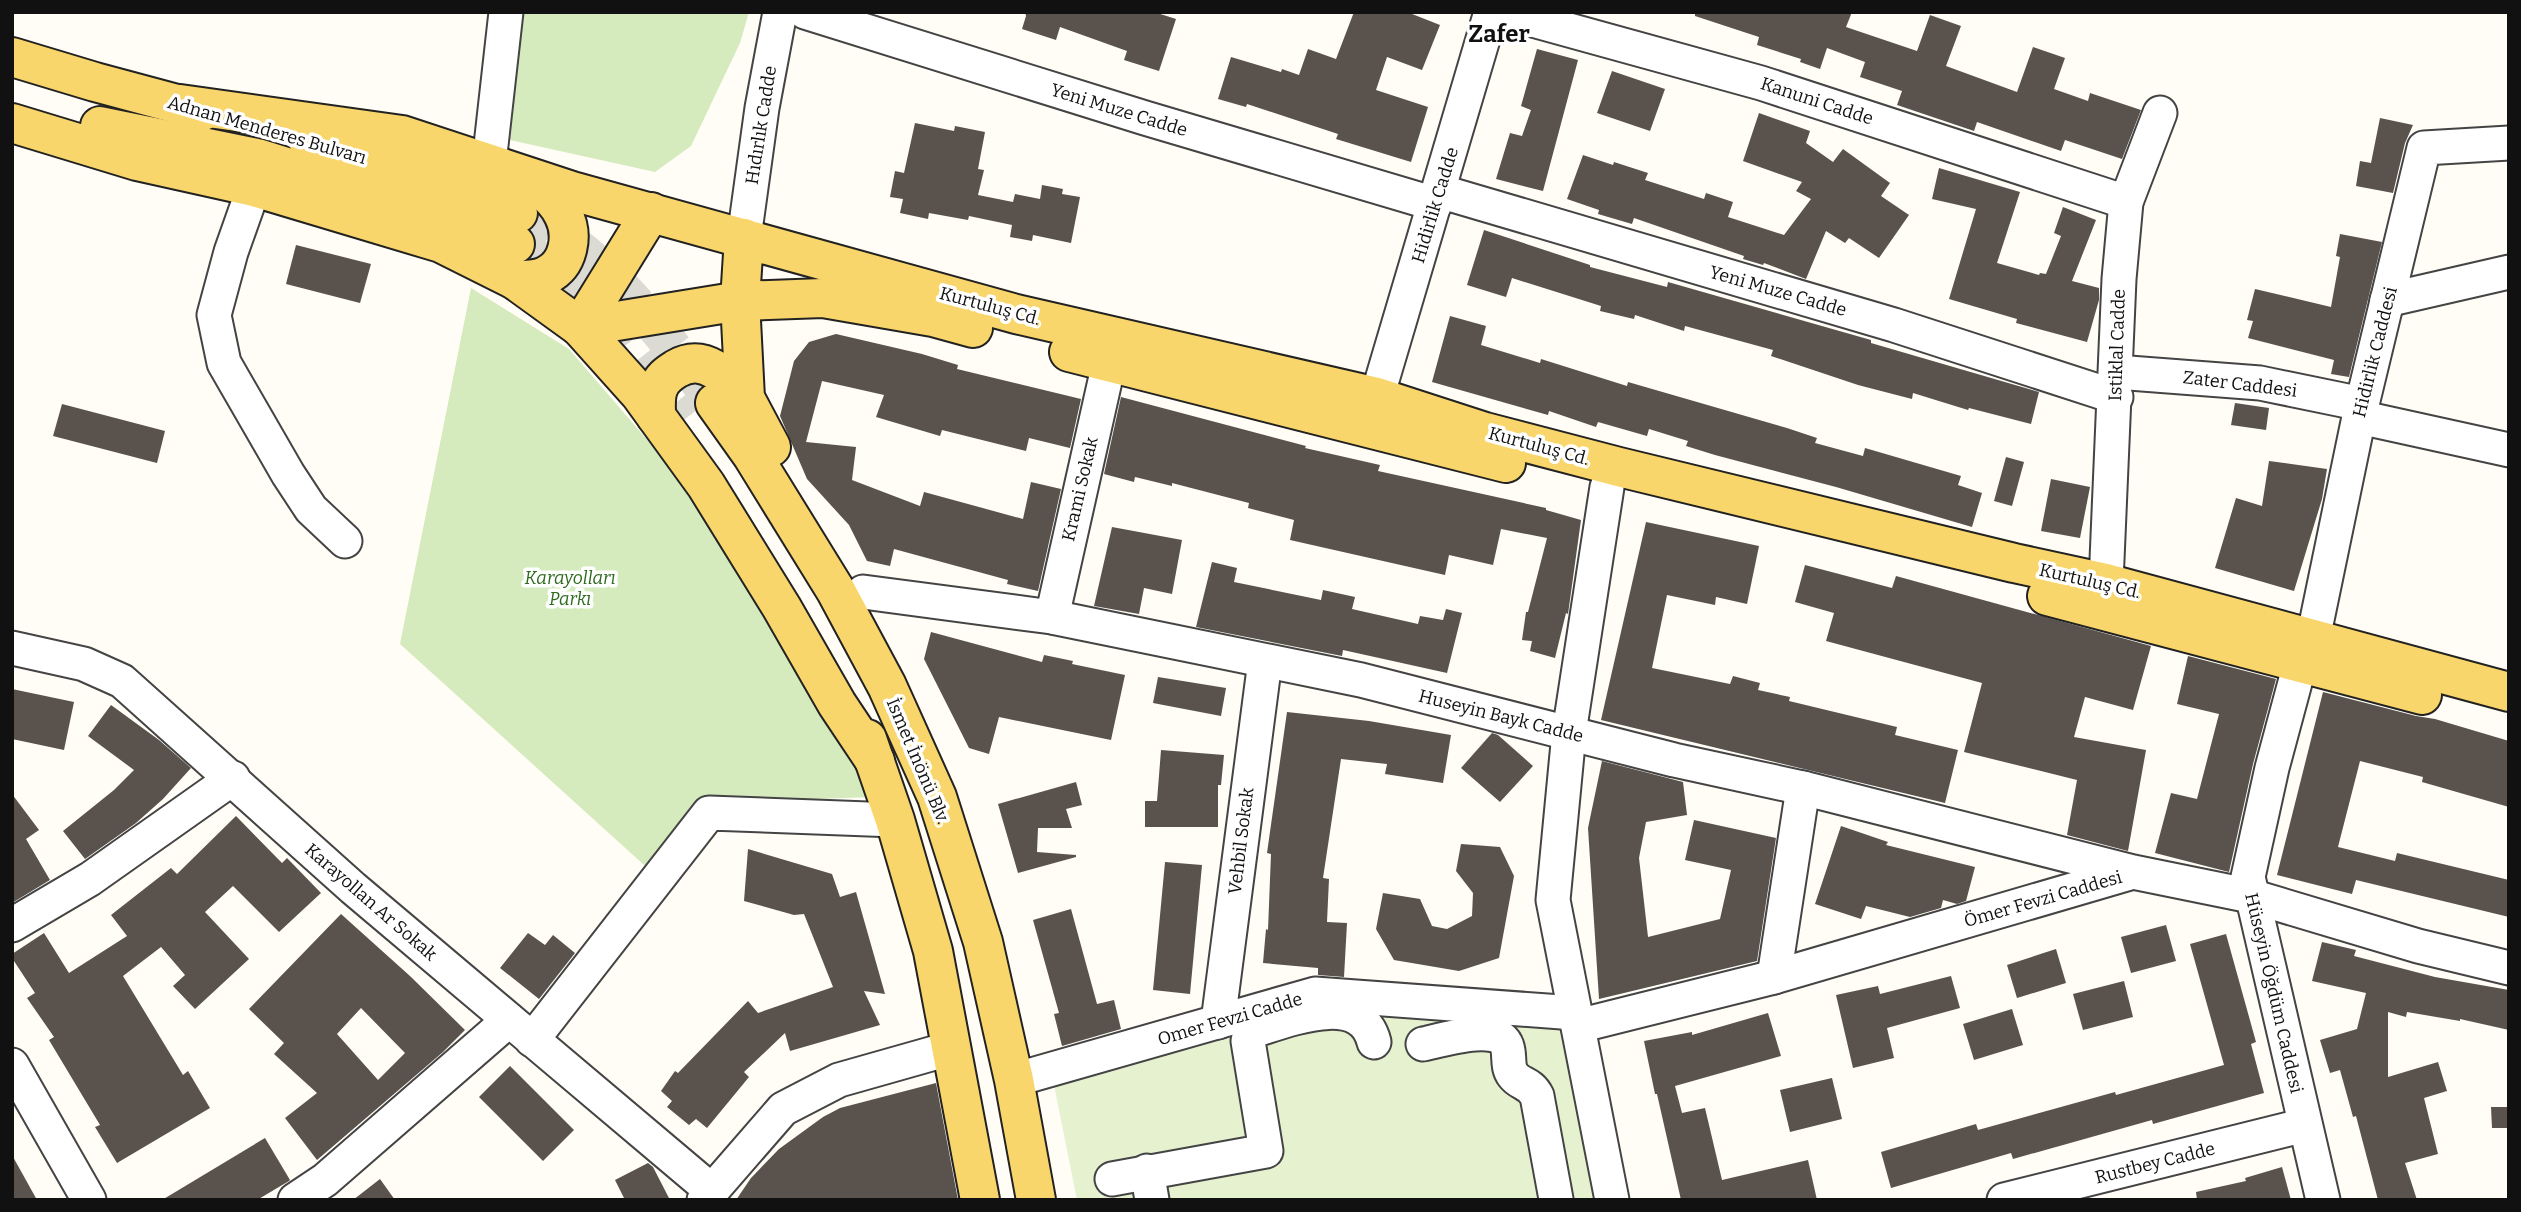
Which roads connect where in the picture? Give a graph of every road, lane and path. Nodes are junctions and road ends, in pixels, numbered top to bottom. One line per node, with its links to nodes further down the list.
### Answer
1 (506, 12): 14 (street)
2 (780, 12): 20 (street, Hıdırlık Cadde)
3 (805, 12): 17 (street, Yeni Muze Cadde)
4 (1491, 12): 17 (street, Hidirlik Cadde)
5 (1504, 12): 18 (street, Kanuni Cadde)
6 (12, 57): 7 (main road, Adnan Menderes Bulvarı)
7 (180, 104): 14 (main road, Kurtuluş Cd.); 21 (main road, Adnan Menderes Bulvarı)
8 (12, 106): 21 (main road, Adnan Menderes Bulvarı)
9 (2160, 113): 18 (street, Istiklal Cadde)
10 (12, 123): 13 (main road)
11 (2509, 143): 24 (street, Hidirlik Caddesi)
12 (12, 151): 13 (main road)
13 (108, 152): 16 (main road)
14 (489, 163): 15 (main road, Kurtuluş Cd.)
15 (529, 176): 19 (main road, Kurtuluş Cd.); 21 (main road)
16 (254, 187): 21 (main road); 35 (street)
17 (1437, 197): 29 (street, Yeni Muze Cadde); 30 (street, Hidirlik Cadde)
18 (2126, 202): 29 (street, Istiklal Cadde)
19 (651, 212): 20 (main road, Kurtuluş Cd.); 26 (main road)
20 (744, 238): 25 (main road); 30 (main road, Kurtuluş Cd.)
21 (516, 246): 26 (main road)
22 (2509, 272): 24 (street)
23 (823, 298): 25 (main road, Kurtuluş Cd.); 27 (main road); 28 (main road, Kurtuluş Cd.)
24 (2387, 300): 32 (street, Hidirlik Caddesi)
25 (740, 302): 26 (main road, Kurtuluş Cd.); 27 (main road)
26 (580, 327): 31 (main road)
27 (744, 353): 31 (main road)
28 (1110, 363): 34 (main road, Kurtuluş Cd.); 38 (street, Krami Sokak)
29 (2116, 384): 32 (street, Zater Caddesi); 36 (street, Istiklal Cadde)
30 (1377, 397): 36 (main road, Kurtuluş Cd.)
31 (701, 408): 37 (main road); 47 (main road, İsmet İnönü Blv.); 51 (main road, İsmet İnönü Blv.)
32 (2360, 411): 33 (street, Zater Caddesi); 40 (street, Hidirlik Caddesi)
33 (2509, 450)
34 (1607, 487): 40 (main road, Kurtuluş Cd.); 44 (street)
35 (345, 541)
36 (2106, 583): 40 (main road, Kurtuluş Cd.)
37 (863, 592): 38 (street, Huseyin Bayk Cadde); 51 (main road)
38 (1052, 617): 41 (street, Huseyin Bayk Cadde)
39 (12, 648): 45 (street, Karayollan Ar Sokak)
40 (2307, 652): 42 (main road, Kurtuluş Cd.); 43 (main road, Kurtuluş Cd.); 49 (street, Hüseyin Öğdüm Caddesi)
41 (1265, 661): 44 (street, Huseyin Bayk Cadde); 55 (street, Vehbil Sokak)
42 (2509, 692)
43 (2509, 716)
44 (1569, 733): 46 (street, Huseyin Bayk Cadde); 54 (street)
45 (233, 778): 50 (street); 56 (street, Karayollan Ar Sokak)
46 (1803, 788): 48 (street, Huseyin Bayk Cadde); 53 (street)
47 (895, 820): 56 (street); 59 (main road, İsmet İnönü Blv.)
48 (2133, 873): 49 (street, Ömer Fevzi Caddesi); 53 (street, Ömer Fevzi Caddesi)
49 (2251, 896): 52 (street, Ömer Fevzi Caddesi); 62 (street, Hüseyin Öğdüm Caddesi)
50 (12, 925)
51 (983, 942): 61 (main road, İsmet İnönü Blv.)
52 (2509, 968)
53 (1773, 977): 54 (street, Ömer Fevzi Caddesi)
54 (1576, 1020): 55 (street, Omer Fevzi Cadde); 71 (street)
55 (1218, 1022): 61 (street, Omer Fevzi Cadde)
56 (520, 1030): 65 (street, Karayollan Ar Sokak); 68 (street)
57 (1374, 1042): 64 (street)
58 (1423, 1044): 66 (street)
59 (952, 1048): 65 (street); 69 (main road, İsmet İnönü Blv.)
60 (12, 1065): 67 (street)
61 (1014, 1080): 70 (main road, İsmet İnönü Blv.)
62 (2305, 1125): 72 (street, Rustbey Cadde); 73 (street, Hüseyin Öğdüm Caddesi)
63 (1112, 1179): 64 (street)
64 (1150, 1185)
65 (708, 1196)
66 (1558, 1199)
67 (89, 1200)
68 (295, 1200)
69 (980, 1200)
70 (1036, 1200)
71 (1612, 1200)
72 (2004, 1200)
73 (2323, 1200)

